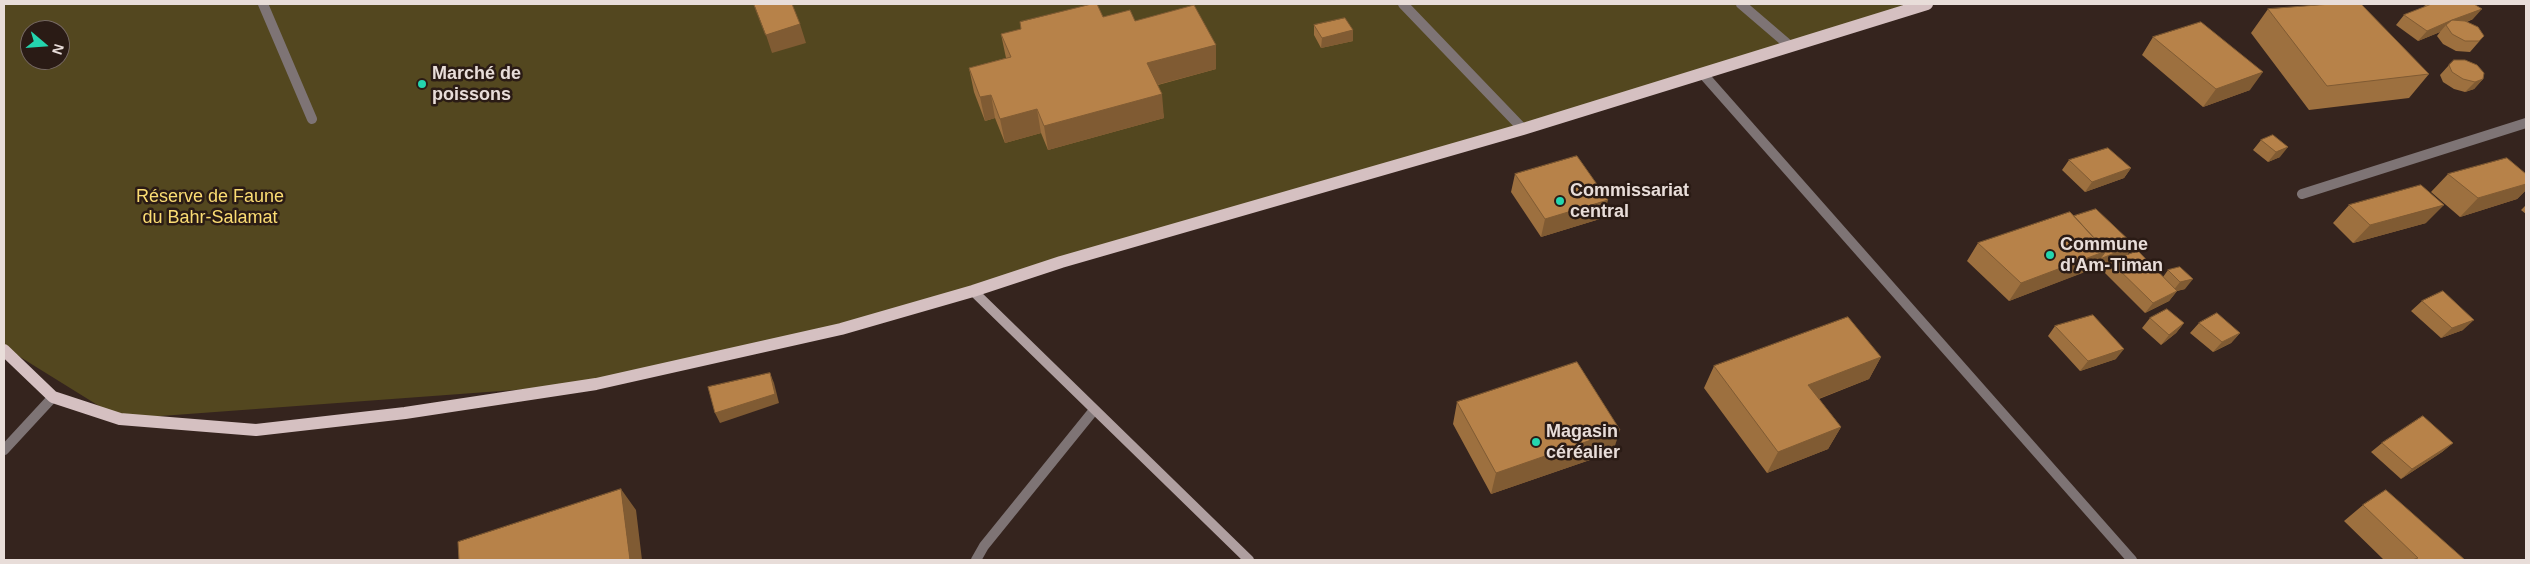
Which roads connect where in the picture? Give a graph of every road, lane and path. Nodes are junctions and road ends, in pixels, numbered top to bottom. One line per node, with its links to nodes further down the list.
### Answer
1 (263, 4): 7 (street)
2 (1403, 4): 9 (street)
3 (1741, 4): 5 (street)
4 (1919, 5): 5 (main road)
5 (1790, 46): 6 (main road)
6 (1702, 73): 9 (main road); 18 (street)
7 (312, 119)
8 (2526, 123): 10 (street)
9 (1523, 129): 11 (main road)
10 (2302, 194)
11 (973, 291): 13 (main road); 14 (main road)
12 (4, 350): 13 (main road)
13 (53, 397): 15 (street)
14 (1094, 410): 16 (street); 17 (main road)
15 (4, 450)
16 (976, 560)
17 (1250, 560)
18 (2132, 560)

